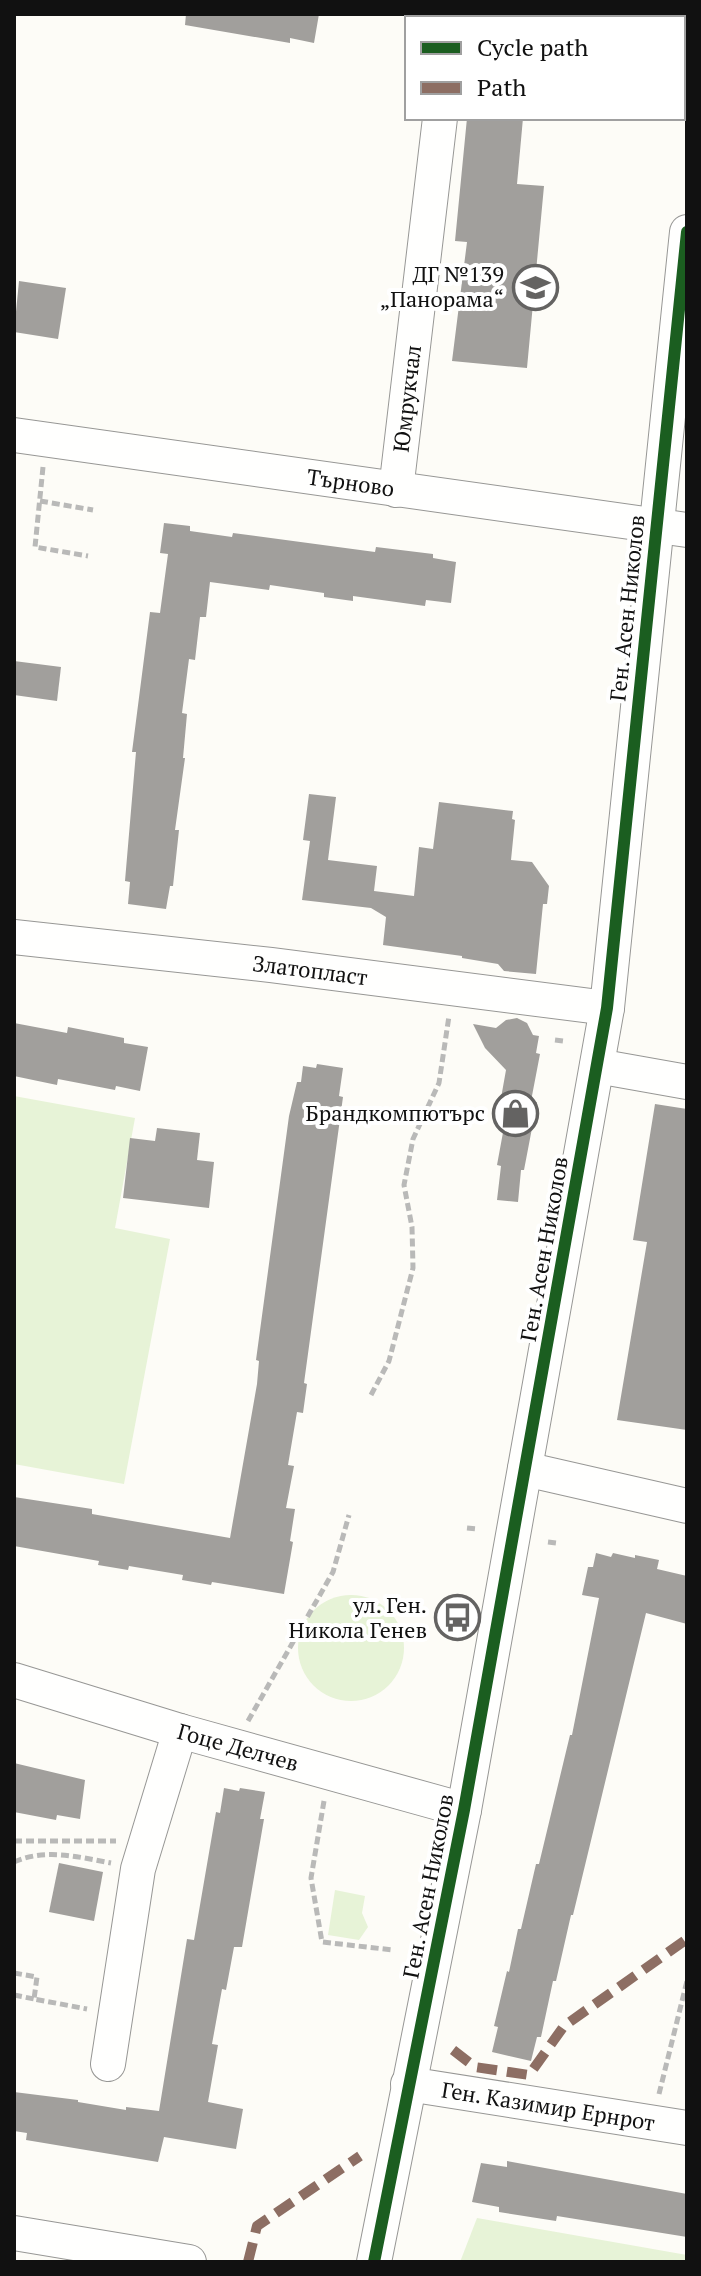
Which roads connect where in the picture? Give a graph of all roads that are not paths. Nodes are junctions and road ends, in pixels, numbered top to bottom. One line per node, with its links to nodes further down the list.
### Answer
1 (440, 120): 5 (street, Юмрукчал)
2 (687, 232): 3 (street, Ген. Асен Николов)
3 (677, 423): 6 (street, Ген. Асен Николов)
4 (14, 435): 5 (street, Търново)
5 (396, 490): 6 (street, Търново)
6 (671, 528): 8 (street, Ген. Асен Николов)
7 (14, 937): 8 (street, Златопласт)
8 (607, 1008): 9 (street, Ген. Асен Николов)
9 (597, 1066): 10 (street); 11 (street, Ген. Асен Николов)
10 (687, 1082)
11 (525, 1469): 12 (street); 15 (street, Ген. Асен Николов)
12 (687, 1506)
13 (14, 1680): 14 (street, Гоце Делчев)
14 (180, 1731): 15 (street, Гоце Делчев); 16 (street)
15 (464, 1810): 17 (street, Ген. Асен Николов)
16 (108, 2064)
17 (408, 2084): 18 (street, Ген. Казимир Ернрот); 21 (street, Ген. Асен Николов)
18 (687, 2128)
19 (14, 2233): 20 (street)
20 (189, 2262)
21 (374, 2262)

